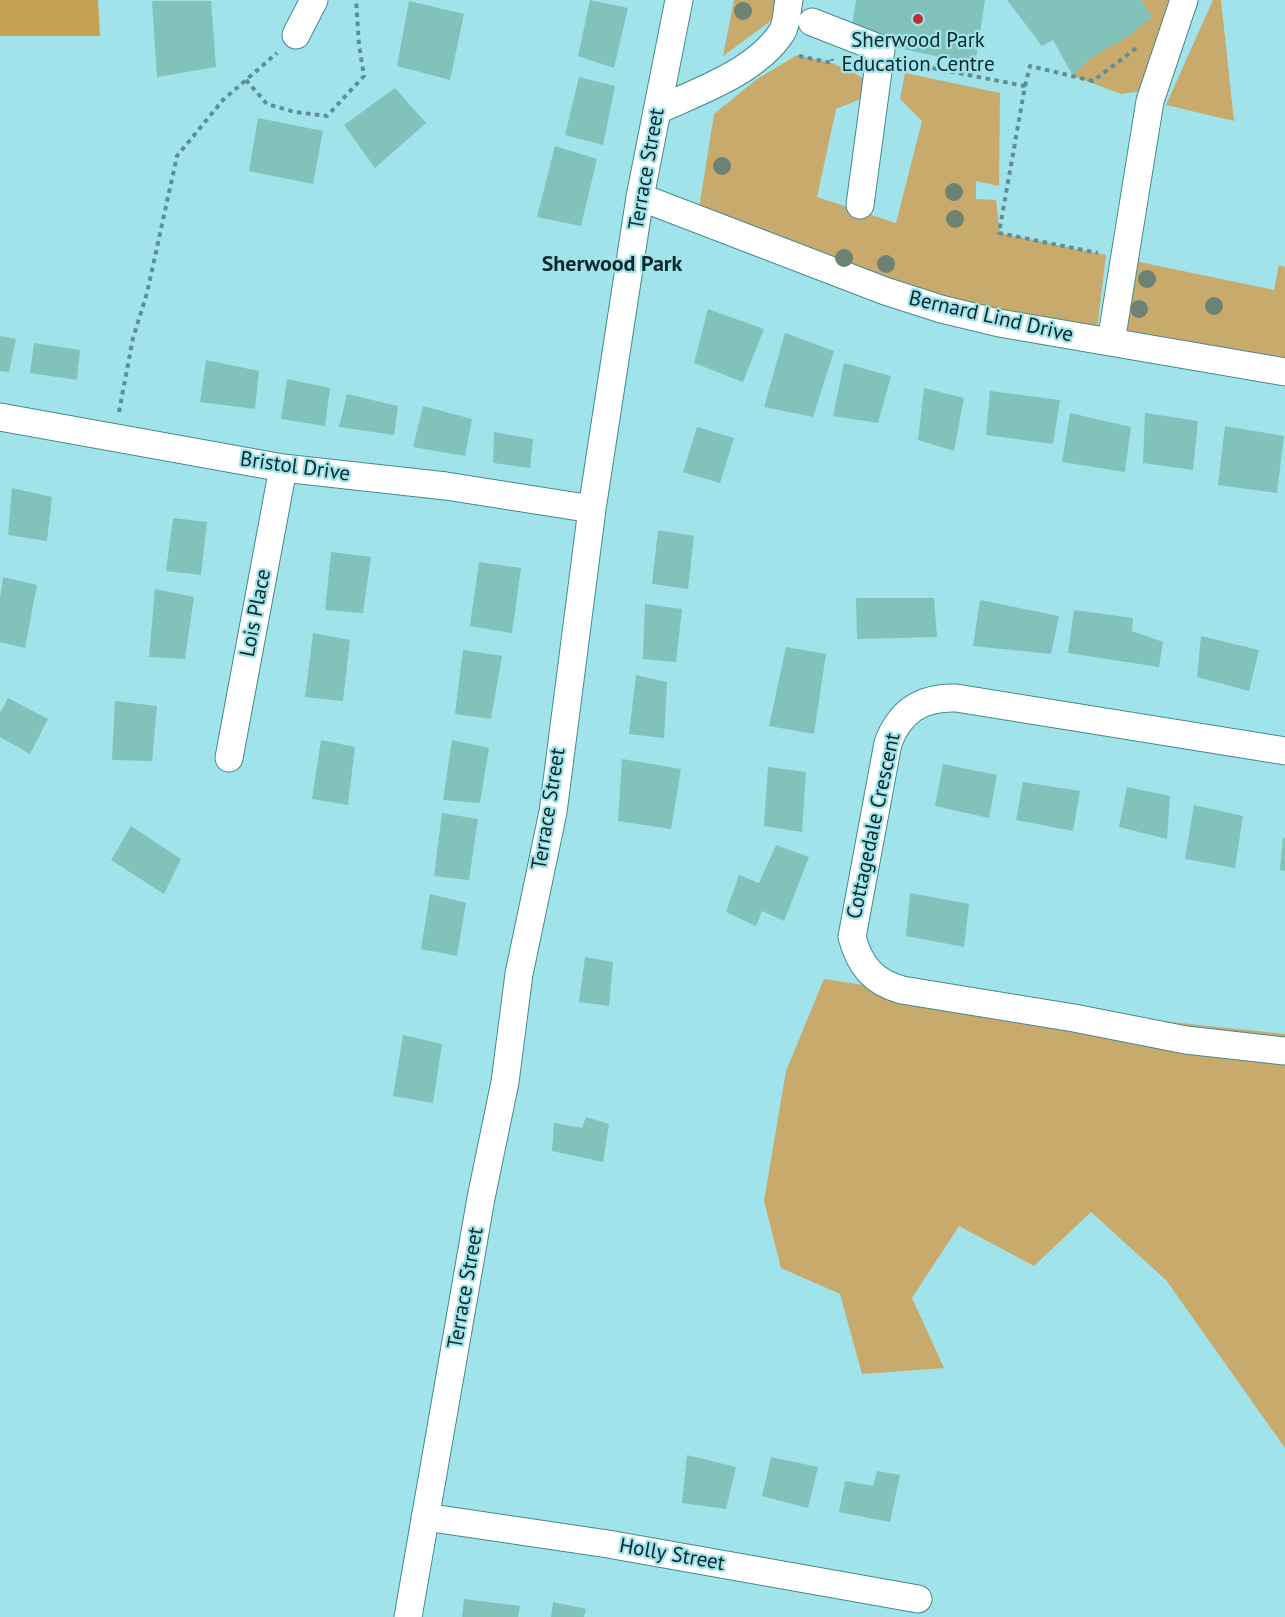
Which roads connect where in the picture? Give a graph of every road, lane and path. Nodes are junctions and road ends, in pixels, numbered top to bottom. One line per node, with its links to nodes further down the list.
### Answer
1 (314, 0): 8 (street)
2 (356, 0): 11 (path)
3 (679, 0): 13 (street, Terrace Street)
4 (789, 0): 7 (street)
5 (1184, 0): 17 (street)
6 (815, 11): 7 (street); 10 (street)
7 (783, 30): 13 (street)
8 (296, 36): 11 (path)
9 (1140, 46): 12 (path)
10 (880, 58): 12 (path); 15 (street)
11 (246, 80): 20 (path)
12 (1025, 86): 16 (path)
13 (658, 110): 14 (street, Terrace Street)
14 (640, 197): 17 (street, Bernard Lind Drive); 22 (street, Terrace Street)
15 (860, 205)
16 (1106, 255)
17 (1111, 342): 18 (street, Bernard Lind Drive)
18 (1285, 372)
19 (0, 417): 20 (street, Bristol Drive)
20 (115, 436): 21 (street, Bristol Drive)
21 (283, 468): 22 (street, Bristol Drive); 24 (street, Lois Place)
22 (592, 509): 26 (street, Terrace Street)
23 (1285, 751): 25 (street, Cottagedale Crescent)
24 (229, 758)
25 (1285, 1051)
26 (425, 1517): 27 (street, Holly Street); 28 (street, Terrace Street)
27 (918, 1599)
28 (408, 1617)

